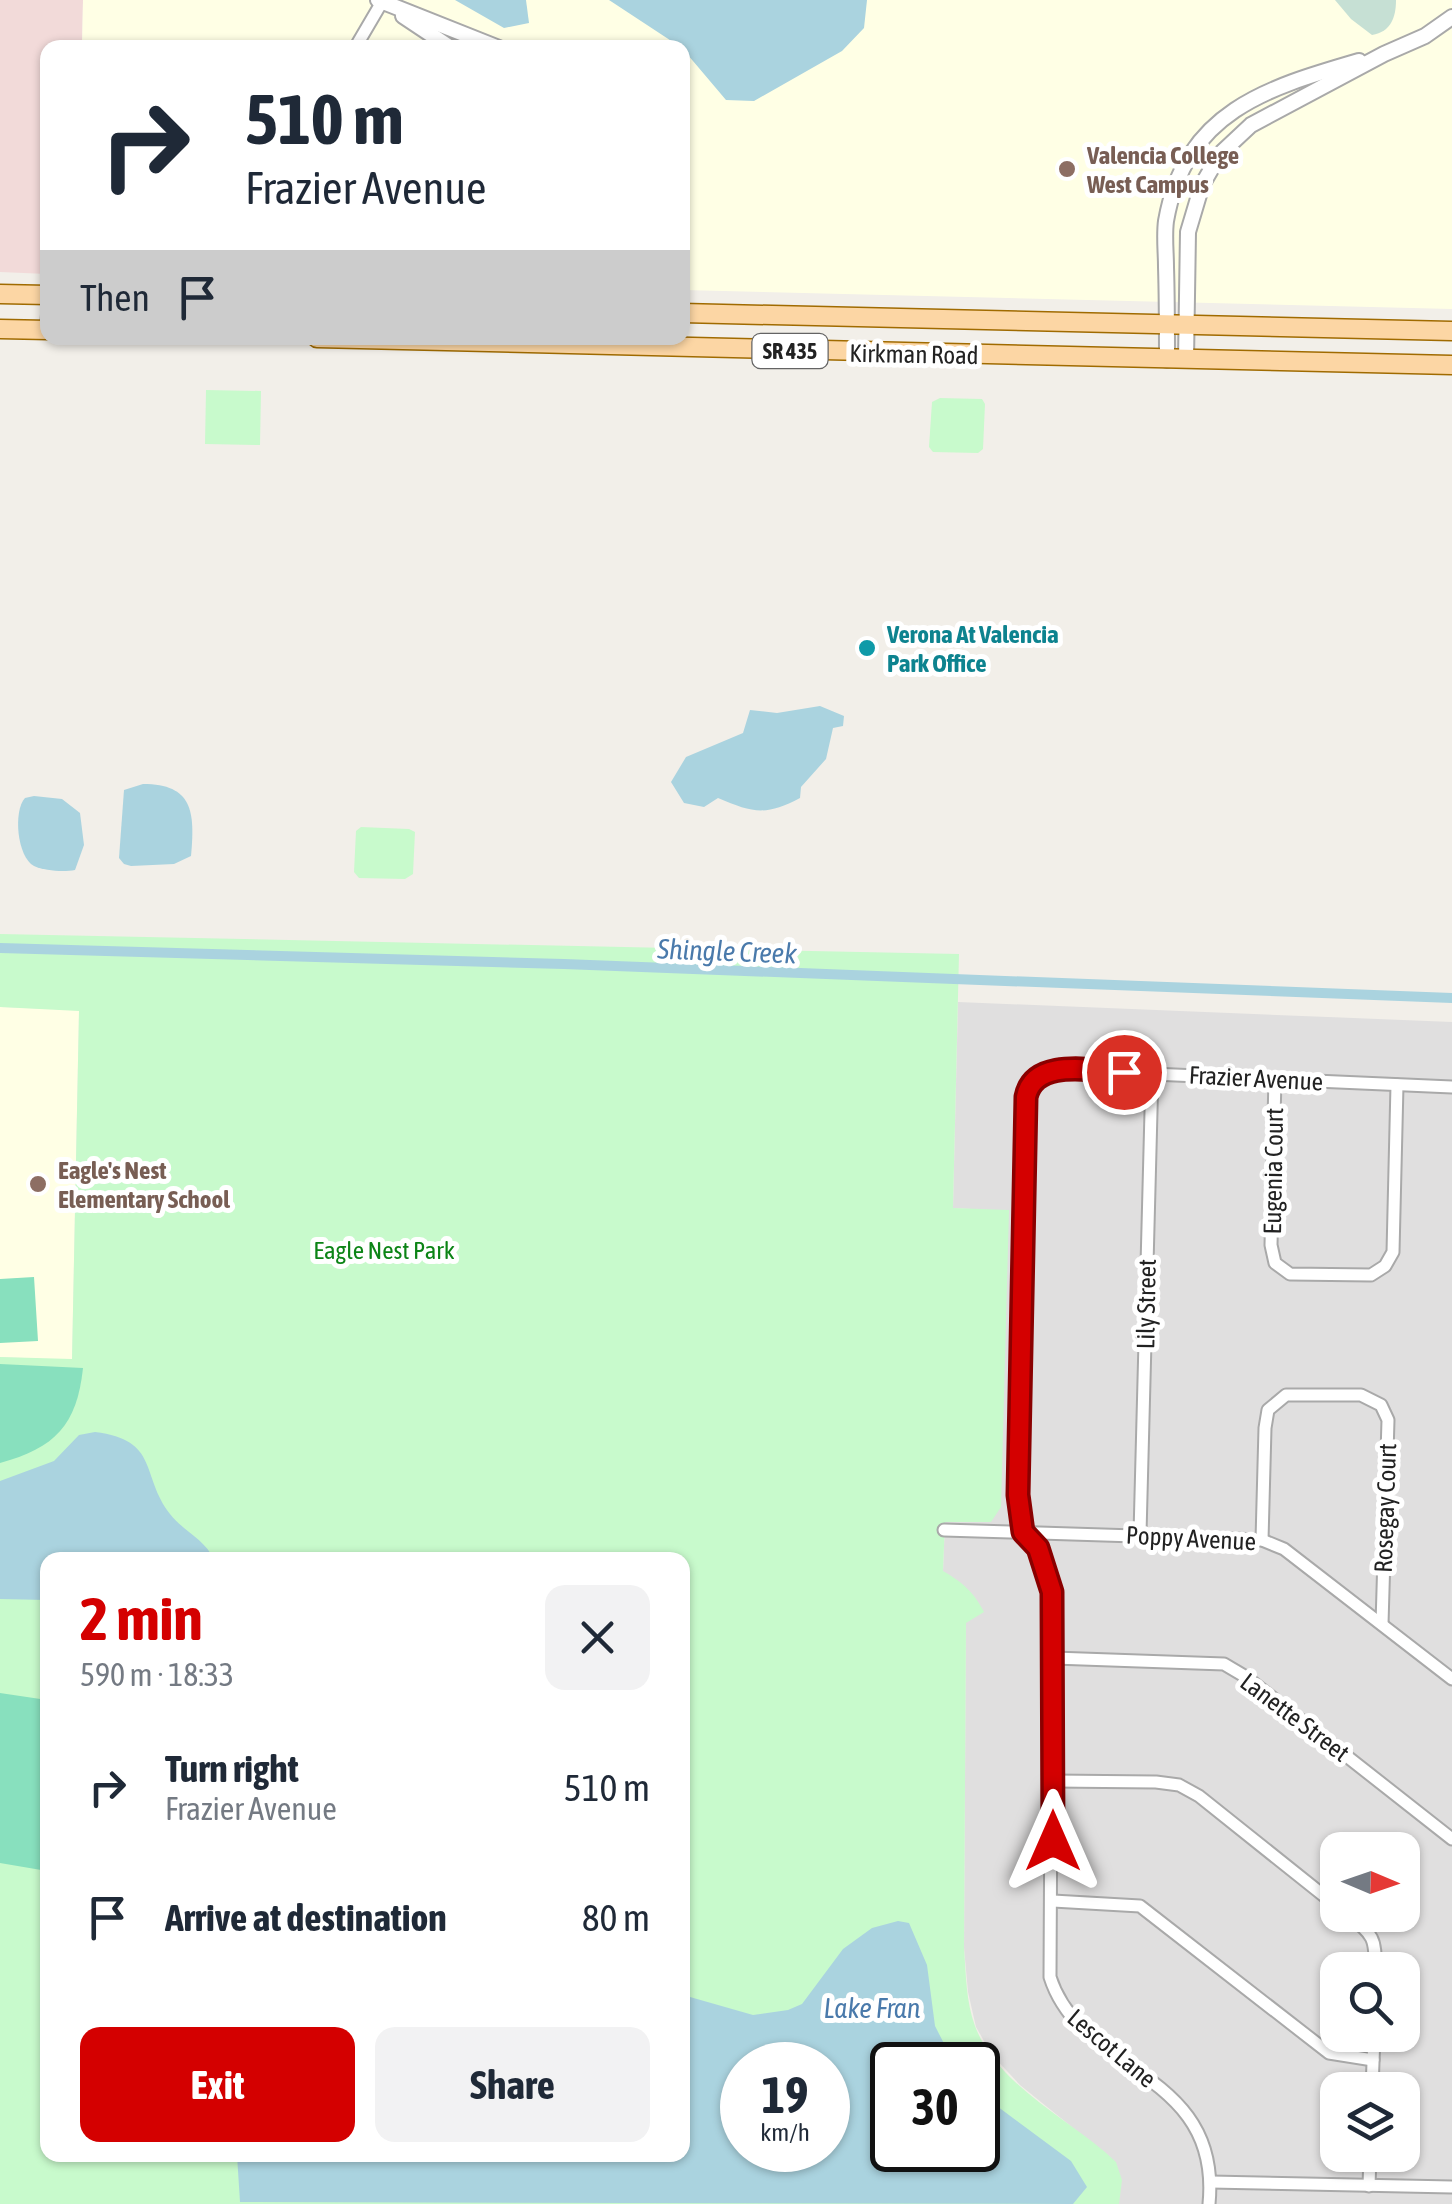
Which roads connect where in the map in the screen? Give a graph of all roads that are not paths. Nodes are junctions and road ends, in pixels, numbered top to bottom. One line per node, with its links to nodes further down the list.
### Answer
1 (380, 1): 3 (street); 4 (street); 5 (street)
2 (1452, 18): 6 (street)
3 (359, 40)
4 (439, 40)
5 (479, 40)
6 (1384, 54): 10 (street); 11 (street)
7 (0, 294): 8 (main road)
8 (40, 295)
9 (690, 313): 10 (main road, Kirkman Road / SR 435)
10 (1167, 325): 11 (main road, Kirkman Road / SR 435); 16 (street)
11 (1188, 326): 14 (main road, Kirkman Road / SR 435); 16 (street)
12 (0, 328): 13 (main road)
13 (40, 330)
14 (1452, 331)
15 (690, 344): 16 (main road, Kirkman Road / SR 435)
16 (1177, 360): 17 (main road, Kirkman Road / SR 435)
17 (1452, 366)
18 (1060, 1070): 19 (street, Frazier Avenue); 24 (street, Lescot Lane)
19 (1152, 1074): 20 (street, Frazier Avenue); 25 (street, Lily Street)
20 (1275, 1078): 21 (street, Frazier Avenue); 21 (street, Eugenia Court)
21 (1397, 1085): 22 (street, Frazier Avenue)
22 (1452, 1087)
23 (944, 1530): 24 (street, Poppy Avenue)
24 (1023, 1532): 25 (street, Poppy Avenue); 28 (street, Lescot Lane)
25 (1140, 1534): 26 (street, Poppy Avenue)
26 (1262, 1540): 27 (street, Poppy Avenue); 27 (street, Rosegay Court)
27 (1382, 1624): 29 (street, Poppy Avenue)
28 (1054, 1658): 30 (street, Lescot Lane); 31 (street, Lanette Street)
29 (1452, 1679)
30 (1053, 1781): 32 (street); 33 (street, Lescot Lane)
31 (1452, 1838)
32 (1320, 1892)
33 (1053, 1901): 35 (street); 38 (street, Lescot Lane)
34 (1373, 2052): 35 (street)
35 (1373, 2060): 36 (street)
36 (1373, 2072)
37 (1369, 2172): 39 (street)
38 (1211, 2182): 39 (street); 41 (street, Lescot Lane)
39 (1369, 2186): 40 (street)
40 (1452, 2188)
41 (1209, 2204)

